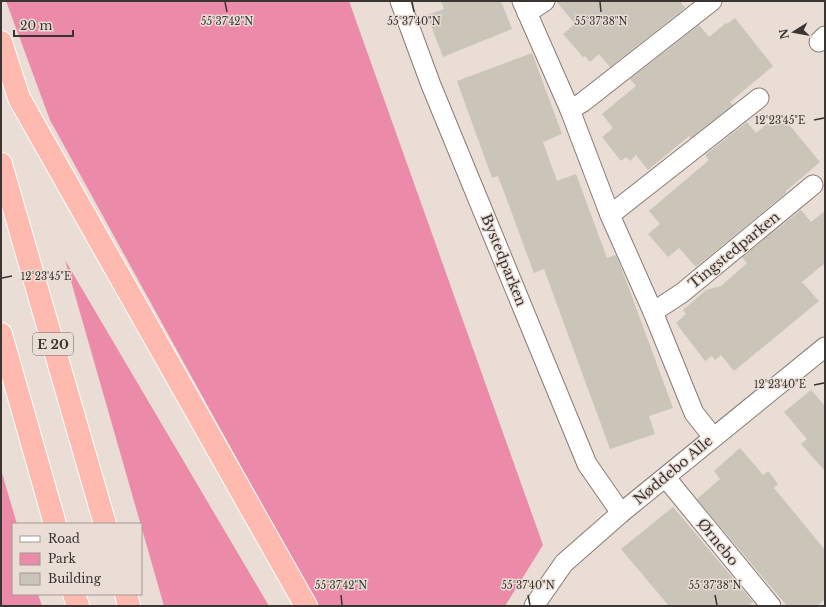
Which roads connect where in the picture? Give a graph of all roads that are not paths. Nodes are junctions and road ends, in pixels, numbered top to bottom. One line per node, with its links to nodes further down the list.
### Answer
1 (400, 1): 16 (street, Bystedparken)
2 (545, 1): 4 (street)
3 (712, 1): 7 (street)
4 (524, 7): 7 (street)
5 (1, 42): 23 (highway)
6 (759, 98): 10 (street)
7 (570, 110): 10 (street)
8 (1, 164): 18 (highway, E 20)
9 (814, 186): 11 (street, Tingstedparken)
10 (610, 216): 11 (street)
11 (653, 312): 14 (street)
12 (1, 334): 17 (highway)
13 (825, 347): 14 (street, Nøddebo Alle)
14 (713, 438): 15 (street, Nøddebo Alle)
15 (666, 478): 16 (street, Nøddebo Alle); 25 (street, Ørnebo)
16 (621, 513): 24 (street, Nøddebo Alle)
17 (55, 523)
18 (106, 523)
19 (74, 595): 21 (highway)
20 (126, 595): 22 (highway)
21 (78, 606)
22 (129, 606)
23 (306, 606)
24 (534, 606)
25 (771, 606)

